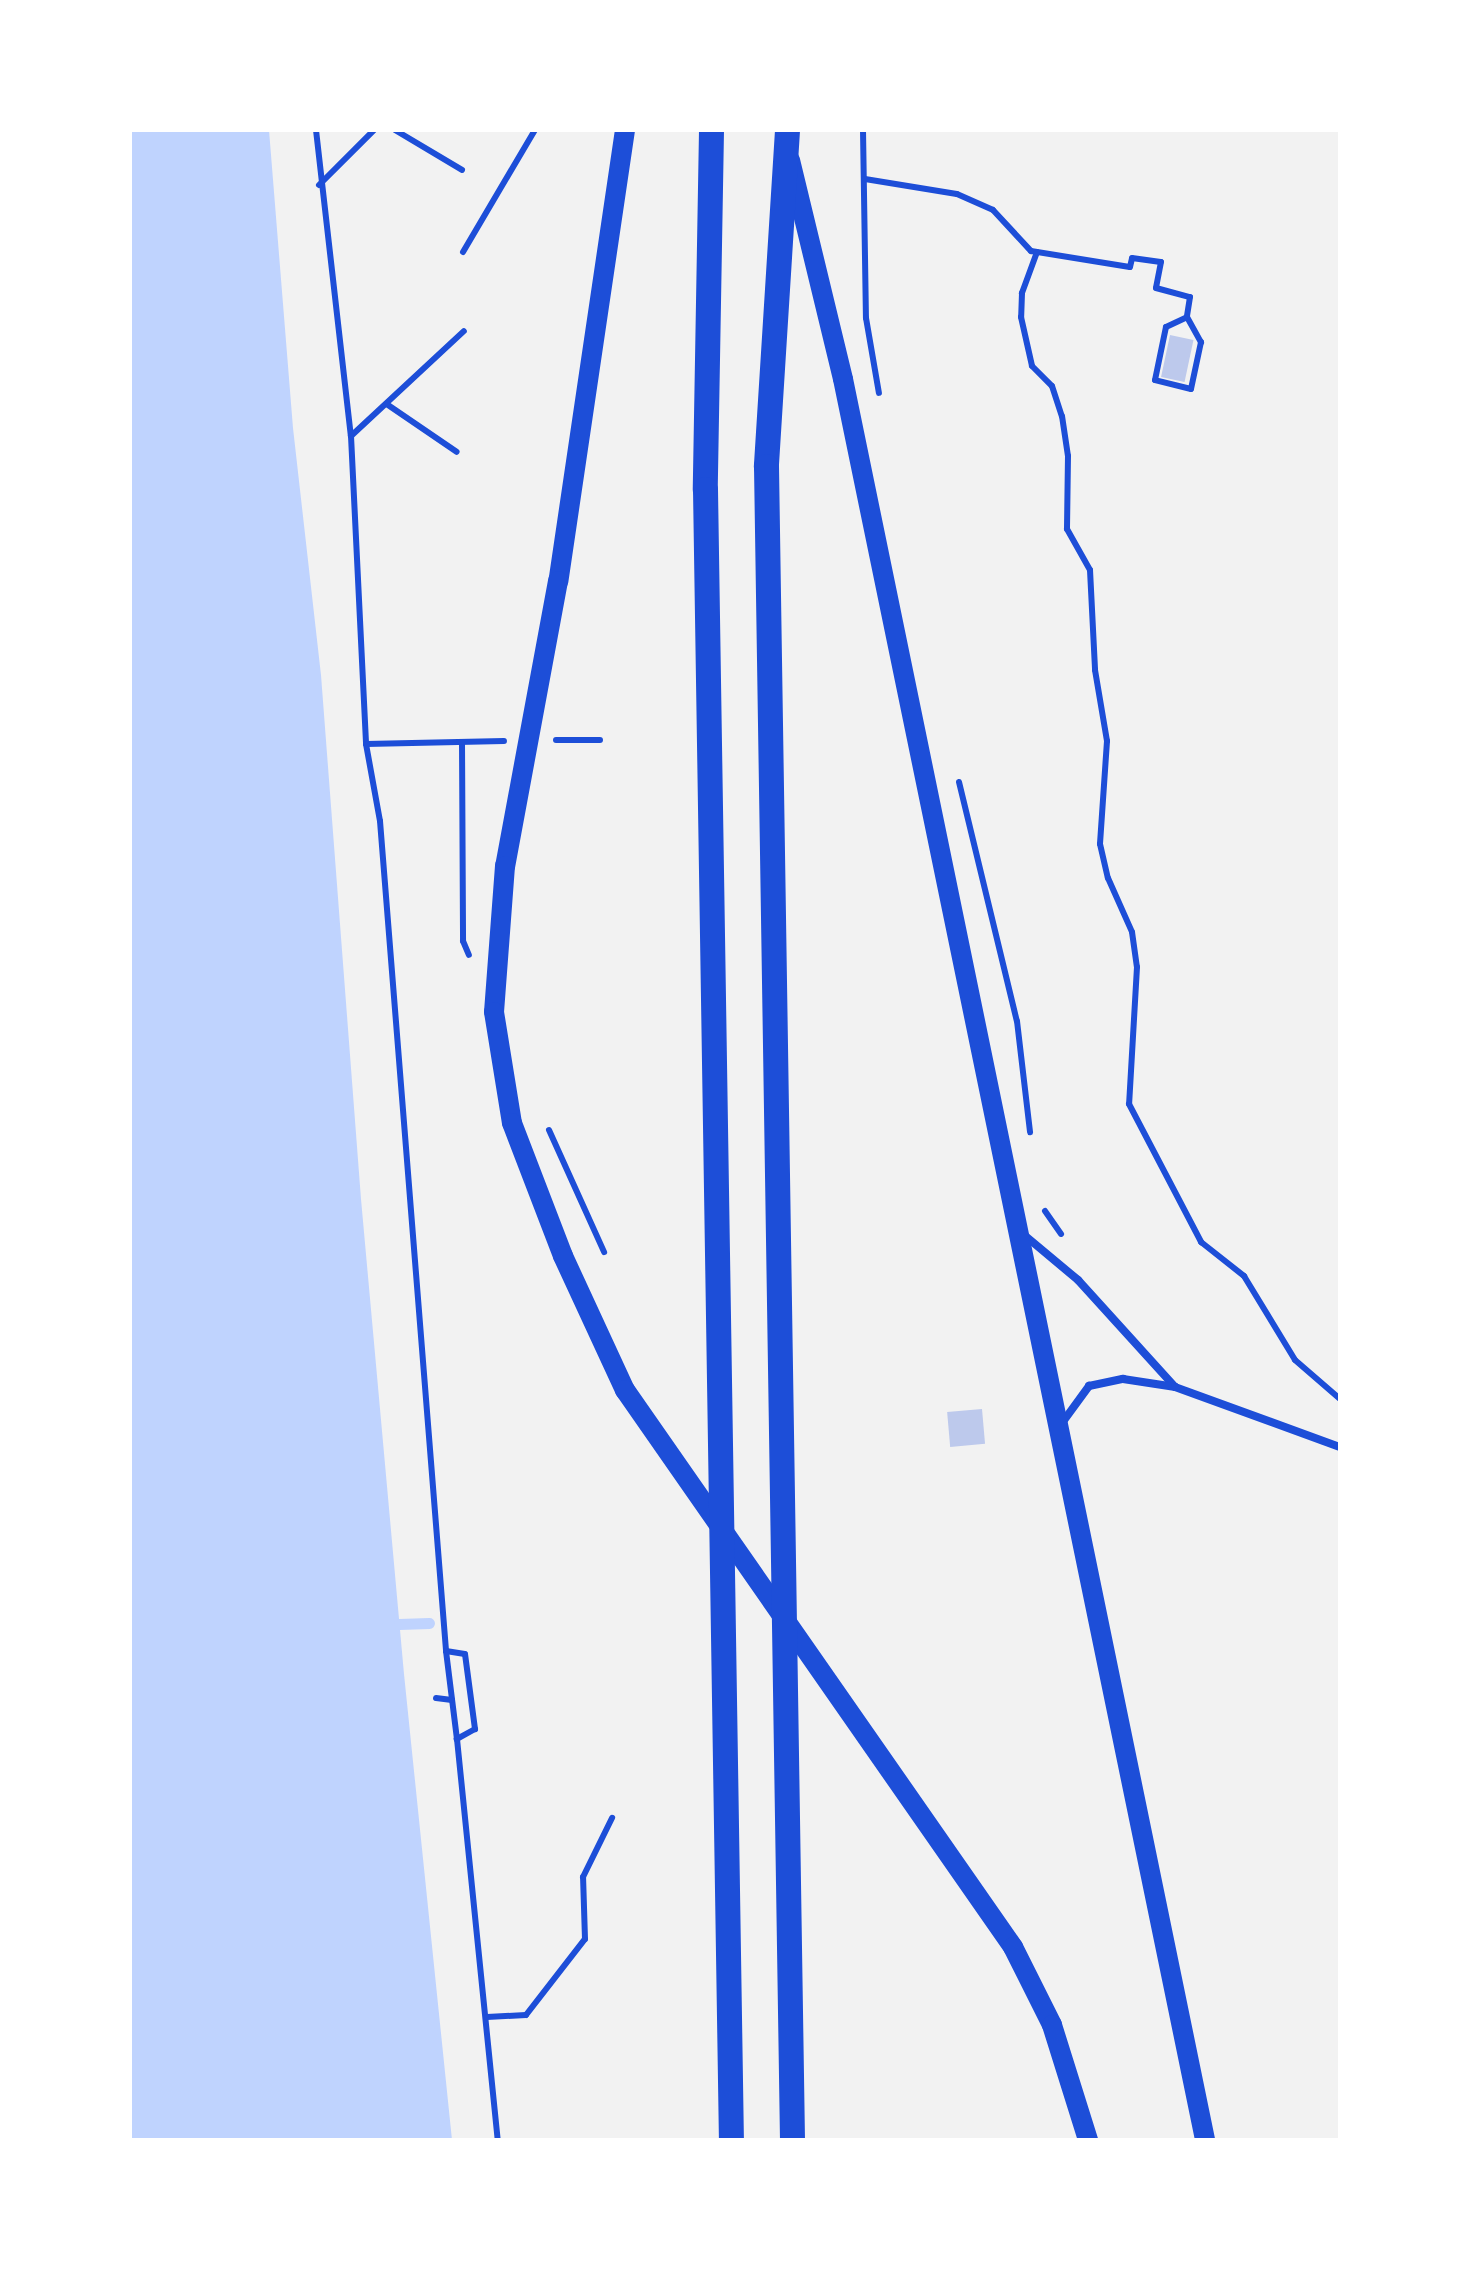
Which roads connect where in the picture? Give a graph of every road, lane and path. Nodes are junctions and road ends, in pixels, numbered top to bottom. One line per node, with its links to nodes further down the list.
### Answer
1 (316, 130): 11 (path)
2 (374, 130): 11 (path)
3 (395, 130): 9 (path)
4 (535, 130): 12 (path)
5 (625, 130): 42 (main road)
6 (711, 130): 40 (main road)
7 (863, 130): 10 (path)
8 (786, 137): 27 (main road); 41 (main road)
9 (462, 170)
10 (865, 179): 13 (path); 16 (path)
11 (319, 185): 18 (path)
12 (463, 252)
13 (1037, 252): 14 (path); 30 (path)
14 (1187, 317): 14 (path)
15 (464, 330): 17 (path)
16 (879, 396)
17 (388, 405): 18 (path); 19 (path)
18 (351, 436): 23 (path)
19 (457, 452)
20 (508, 740): 23 (path)
21 (542, 740): 22 (path)
22 (600, 740)
23 (366, 744): 33 (path)
24 (958, 779): 25 (path)
25 (1032, 1146)
26 (1038, 1200): 28 (path)
27 (1020, 1232): 29 (lane); 31 (main road)
28 (1064, 1239)
29 (1174, 1387): 31 (lane); 32 (lane)
30 (1340, 1400)
31 (1059, 1426): 43 (main road)
32 (1340, 1447)
33 (446, 1651): 35 (path); 36 (path)
34 (436, 1698): 35 (path)
35 (452, 1700): 36 (path)
36 (456, 1740): 38 (path)
37 (612, 1818): 38 (path)
38 (486, 2017): 39 (path)
39 (498, 2140)
40 (732, 2140)
41 (792, 2140)
42 (1088, 2140)
43 (1205, 2140)

